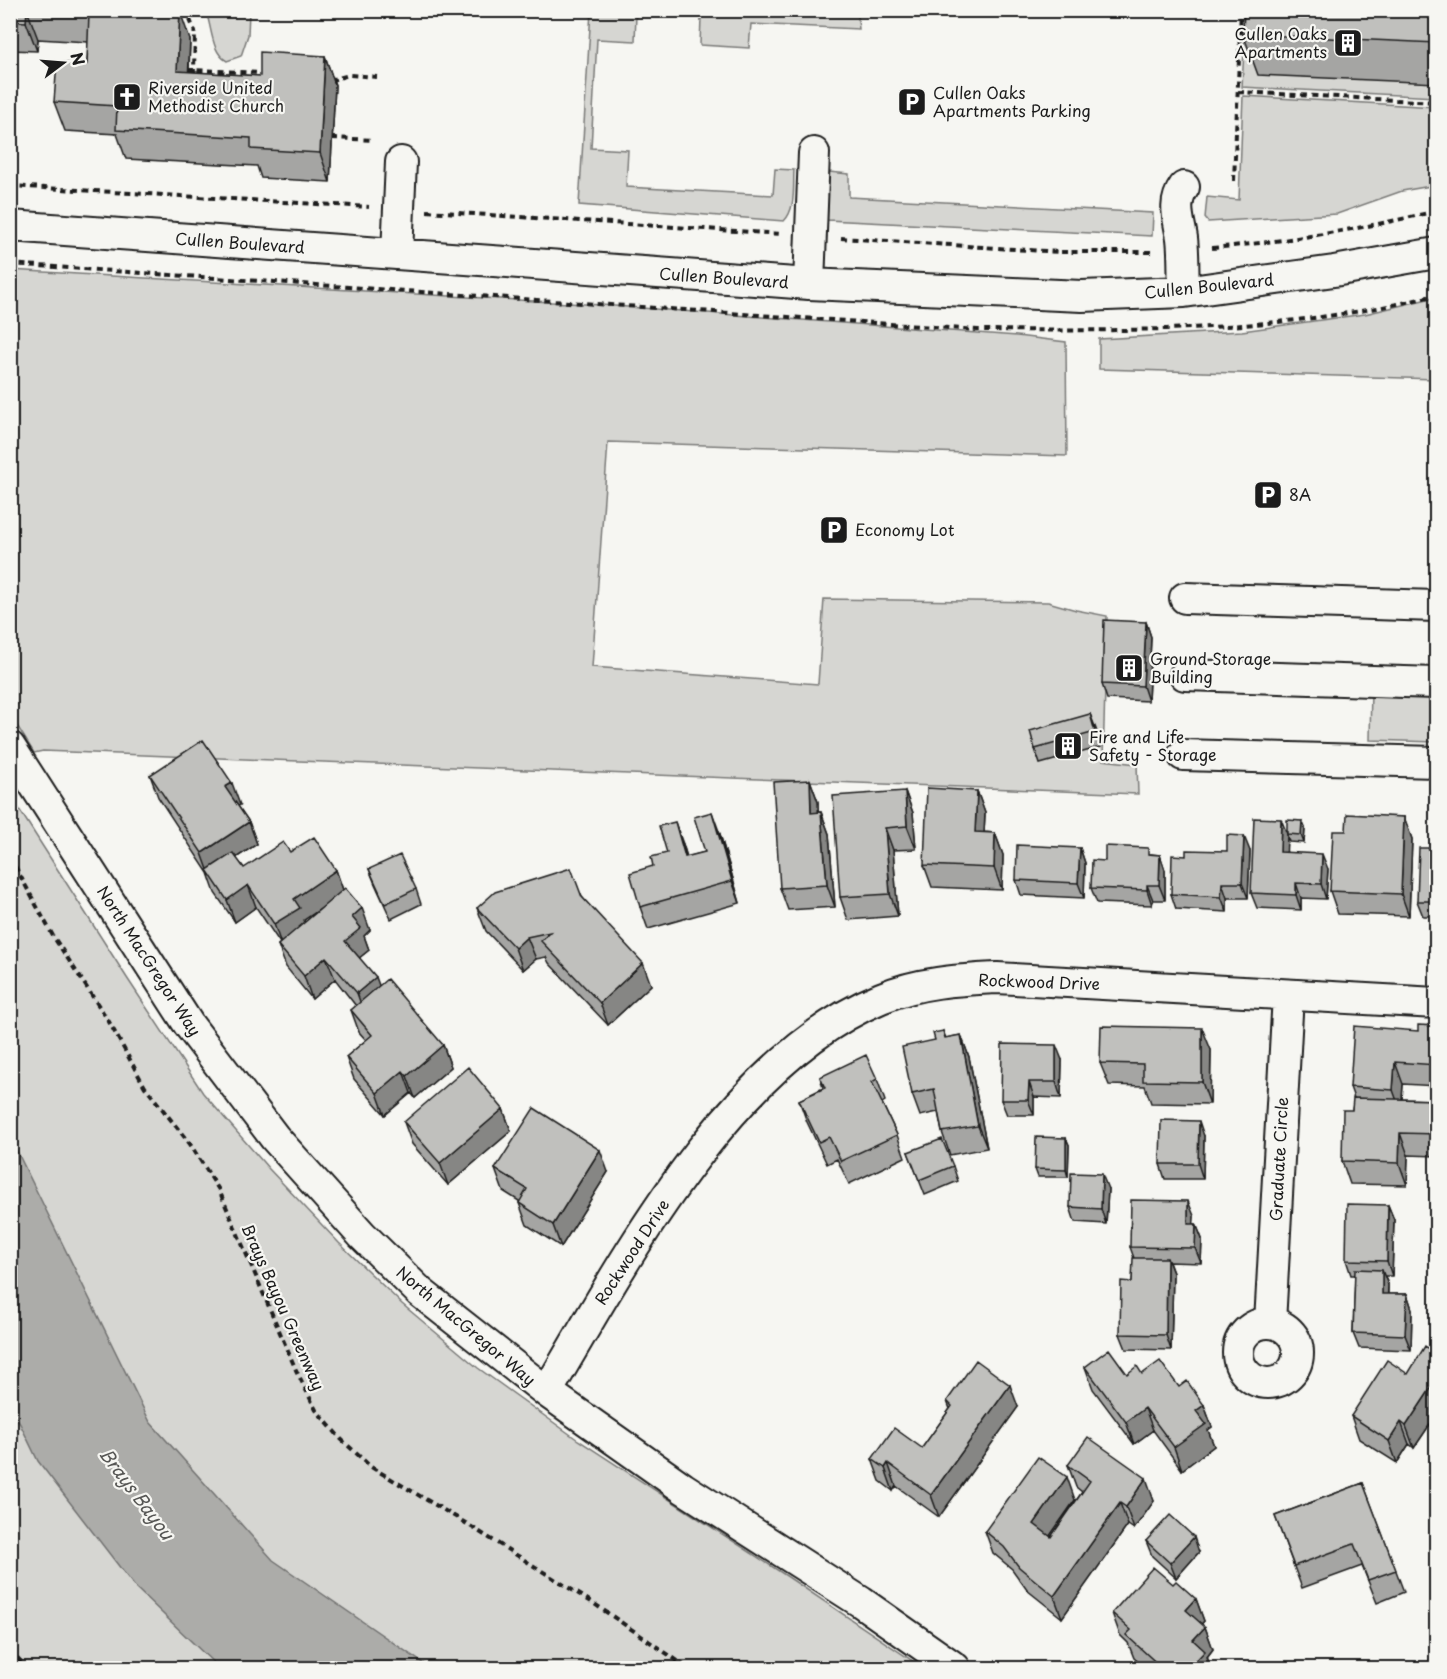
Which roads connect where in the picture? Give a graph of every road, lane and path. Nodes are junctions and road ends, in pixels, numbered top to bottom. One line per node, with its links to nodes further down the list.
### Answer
1 (186, 10): 4 (path)
2 (1241, 10): 10 (path)
3 (178, 32): 4 (path)
4 (195, 32): 5 (path)
5 (191, 70): 6 (path); 9 (path)
6 (272, 73)
7 (377, 77): 8 (path)
8 (326, 78)
9 (194, 80)
10 (1238, 92): 11 (path); 16 (path)
11 (1437, 102)
12 (333, 138): 13 (path)
13 (373, 140)
14 (814, 153): 30 (street)
15 (401, 162): 28 (street)
16 (1234, 181)
17 (1184, 182): 31 (street)
18 (10, 186): 19 (path)
19 (375, 207)
20 (417, 210): 23 (path)
21 (1437, 211): 25 (path)
22 (10, 226): 28 (street, Cullen Boulevard)
23 (775, 233)
24 (835, 238): 26 (path)
25 (1215, 248)
26 (1152, 252)
27 (1437, 253): 31 (street, Cullen Boulevard)
28 (397, 254): 30 (street, Cullen Boulevard)
29 (10, 264): 32 (path)
30 (809, 284): 31 (street, Cullen Boulevard)
31 (1184, 292)
32 (1437, 295)
33 (1185, 598): 34 (street)
34 (1437, 606)
35 (1185, 675): 36 (street)
36 (1437, 683)
37 (10, 747): 44 (street, North MacGregor Way)
38 (1183, 755): 39 (street)
39 (1437, 762)
40 (10, 857): 47 (path, Brays Bayou Greenway)
41 (1288, 995): 42 (street, Rockwood Drive); 43 (street, Graduate Circle); 44 (street, Rockwood Drive)
42 (1437, 1003)
43 (1270, 1323)
44 (547, 1392): 48 (street, North MacGregor Way)
45 (10, 1650): 46 (path)
46 (27, 1668)
47 (688, 1668)
48 (955, 1668)

